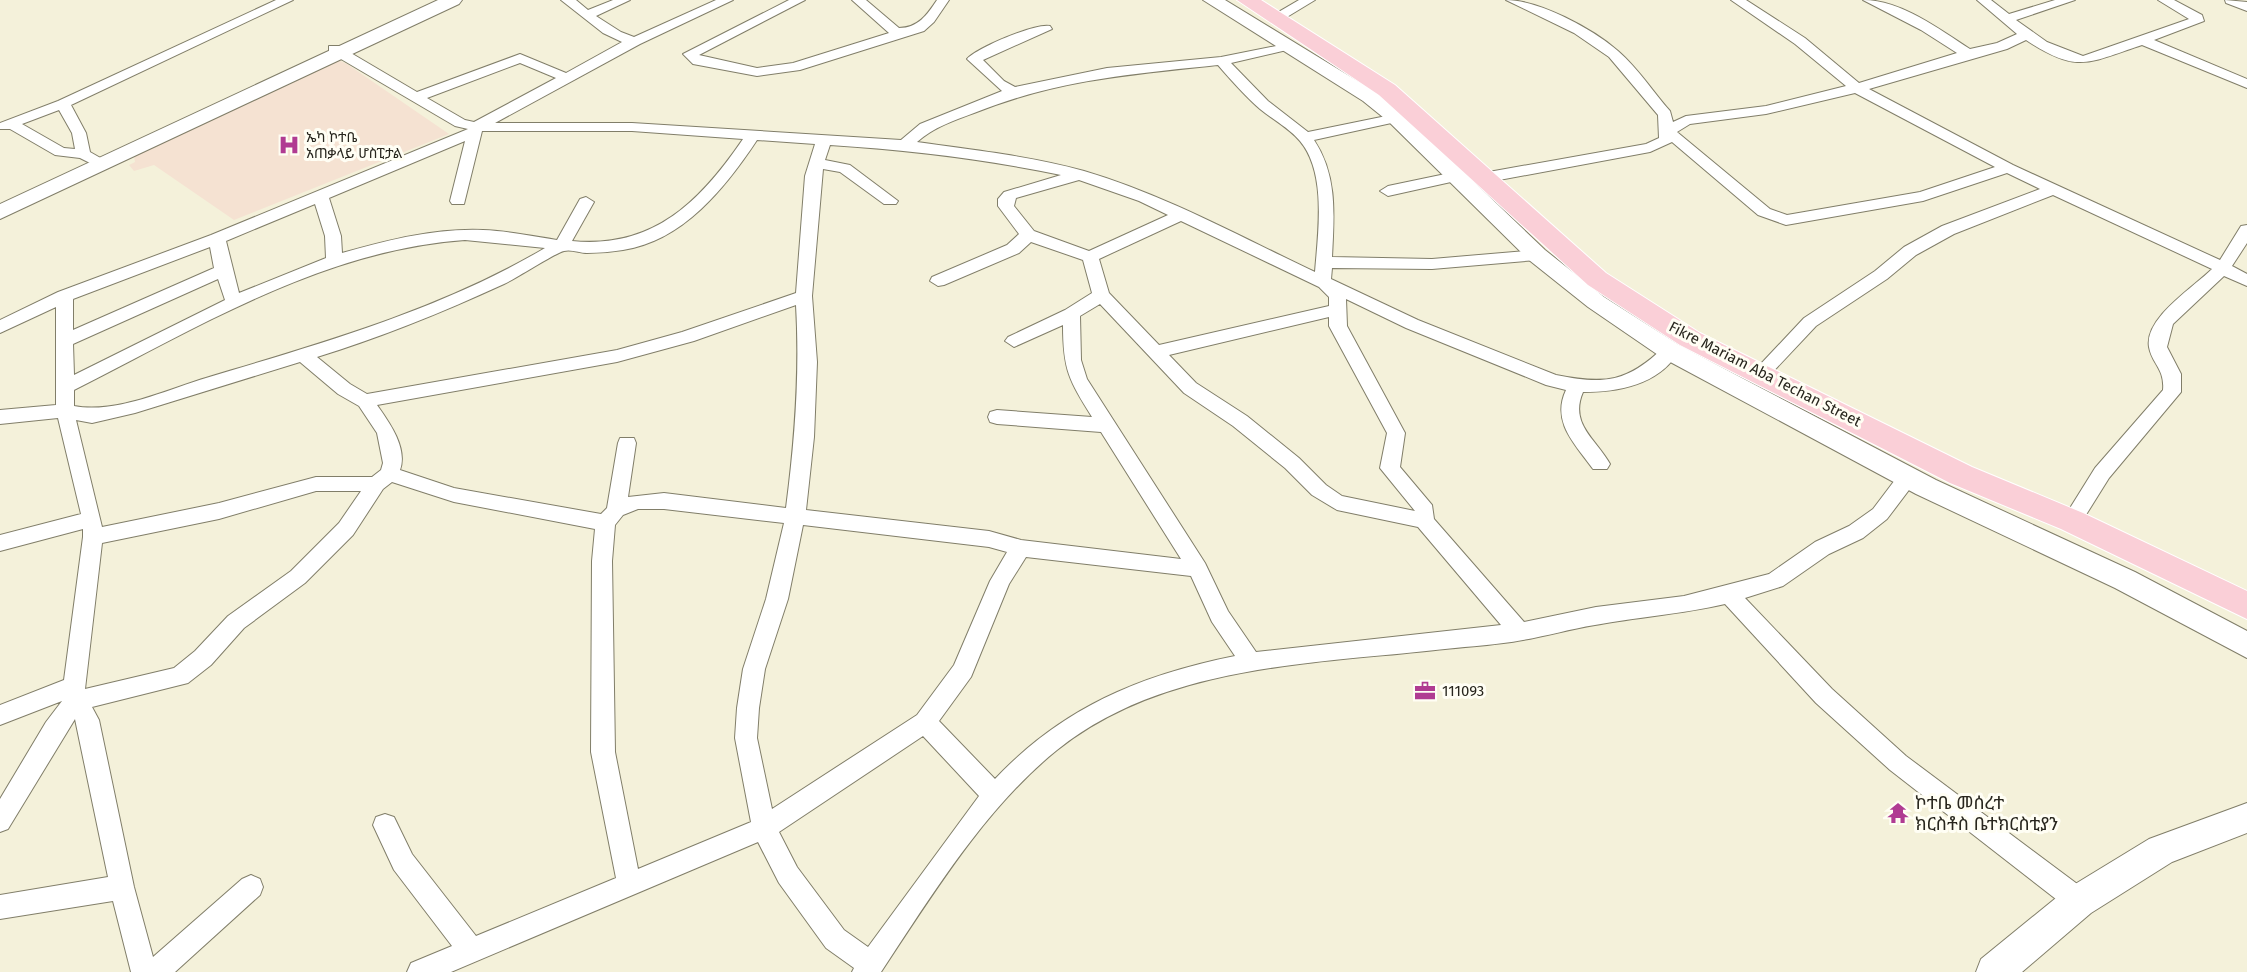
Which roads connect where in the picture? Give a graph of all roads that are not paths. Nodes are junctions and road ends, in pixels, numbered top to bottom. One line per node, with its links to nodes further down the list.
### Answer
1 (287, 0): 38 (street)
2 (437, 0): 30 (street)
3 (453, 0): 30 (street)
4 (567, 0): 21 (street)
5 (624, 0): 21 (street)
6 (727, 0): 28 (street)
7 (799, 0): 25 (street)
8 (858, 0): 25 (street)
9 (943, 0): 25 (street)
10 (1212, 0): 29 (street)
11 (1247, 0): 22 (main road, Fikre Mariam Aba Techan Street)
12 (1309, 0): 22 (street)
13 (1737, 0): 35 (street)
14 (1869, 0): 31 (street)
15 (1983, 0): 23 (street)
16 (2069, 0): 23 (street)
17 (2164, 0): 27 (street)
18 (2231, 0): 20 (street)
19 (1519, 1): 42 (street)
20 (2247, 7)
21 (589, 14): 28 (street)
22 (1277, 17): 52 (main road, Fikre Mariam Aba Techan Street)
23 (2008, 18): 26 (street)
24 (1045, 29): 36 (street)
25 (904, 33)
26 (2025, 35): 27 (street); 31 (street)
27 (2142, 40): 34 (street)
28 (635, 41): 33 (street)
29 (1286, 45): 32 (street); 39 (street)
30 (338, 51): 37 (street); 47 (street)
31 (1968, 54): 35 (street)
32 (1221, 61): 36 (street); 44 (street)
33 (568, 78): 37 (street); 41 (street)
34 (2247, 84)
35 (1857, 88): 42 (street); 49 (street)
36 (1013, 92): 46 (street)
37 (416, 97): 41 (street)
38 (63, 104): 40 (street); 47 (street)
39 (1396, 118): 44 (street); 51 (street)
40 (6, 126): 47 (street)
41 (475, 130): 43 (street); 55 (street); 56 (street)
42 (1667, 131): 49 (street); 52 (street)
43 (753, 135): 45 (street); 65 (street)
44 (1305, 137): 69 (street)
45 (824, 140): 46 (street); 48 (street)
46 (905, 145): 50 (street)
47 (93, 159): 59 (street); 60 (street)
48 (816, 163): 57 (street); 77 (street)
49 (2008, 168): 54 (street)
50 (1080, 174): 61 (street); 63 (street)
51 (1455, 177): 53 (street); 66 (street)
52 (1483, 178): 87 (main road, Fikre Mariam Aba Techan Street)
53 (1388, 190)
54 (2051, 190): 70 (street); 87 (street)
55 (320, 195): 64 (street); 68 (street)
56 (458, 201)
57 (890, 201)
58 (586, 202): 65 (street)
59 (0, 203)
60 (0, 212)
61 (1183, 214): 67 (street); 73 (street)
62 (2247, 230): 70 (street)
63 (1028, 235): 67 (street); 72 (street)
64 (217, 239): 71 (street); 76 (street)
65 (562, 245): 68 (street); 86 (street)
66 (1537, 255): 69 (street); 84 (street)
67 (1090, 257): 75 (street)
68 (334, 261): 78 (street)
69 (1326, 262): 73 (street)
70 (2222, 268): 74 (street); 102 (street)
71 (223, 270): 78 (street); 82 (street)
72 (938, 281)
73 (1323, 281): 79 (street); 89 (street)
74 (2247, 281)
75 (1101, 295): 80 (street); 85 (street)
76 (64, 296): 81 (street); 82 (street)
77 (804, 296): 90 (street); 99 (street)
78 (234, 302): 88 (street)
79 (1336, 310): 85 (street); 101 (street)
80 (1071, 314): 83 (street); 94 (street)
81 (0, 327)
82 (66, 340): 88 (street)
83 (1014, 341)
84 (1670, 351): 89 (street); 97 (street)
85 (1156, 352): 101 (street)
86 (303, 355): 90 (street); 91 (street)
87 (1762, 373): 102 (main road, Fikre Mariam Aba Techan Street)
88 (66, 386): 91 (street)
89 (1577, 386): 96 (street)
90 (365, 401): 98 (street)
91 (65, 411): 92 (street); 103 (street)
92 (0, 417)
93 (997, 417): 94 (street)
94 (1104, 425): 106 (street)
95 (627, 443): 100 (street)
96 (1600, 464)
97 (1908, 477): 107 (street); 110 (street); 111 (street)
98 (382, 479): 100 (street); 103 (street); 113 (street)
99 (795, 516): 100 (street); 105 (street); 120 (street)
100 (610, 517): 121 (street)
101 (1424, 521): 109 (street)
102 (2072, 521): 108 (main road, Fikre Mariam Aba Techan Street)
103 (93, 528): 104 (street); 113 (street)
104 (0, 543)
105 (1021, 548): 106 (street); 115 (street)
106 (1198, 569): 112 (street)
107 (1729, 594): 109 (street); 124 (street)
108 (2246, 603)
109 (1520, 632): 112 (street)
110 (2247, 632)
111 (2247, 645)
112 (1251, 662): 116 (street)
113 (74, 694): 114 (street); 117 (street); 122 (street)
114 (0, 715)
115 (925, 722): 116 (street); 120 (street)
116 (994, 795): 127 (street)
117 (0, 821)
118 (2244, 824): 124 (street)
119 (385, 825): 126 (street)
120 (764, 828): 121 (street); 127 (street)
121 (629, 883): 126 (street)
122 (122, 887): 125 (street); 128 (street)
123 (251, 887): 129 (street)
124 (2079, 902): 131 (street)
125 (0, 907)
126 (472, 951): 130 (street)
127 (868, 968)
128 (144, 972)
129 (156, 972)
130 (420, 972)
131 (1994, 972)

